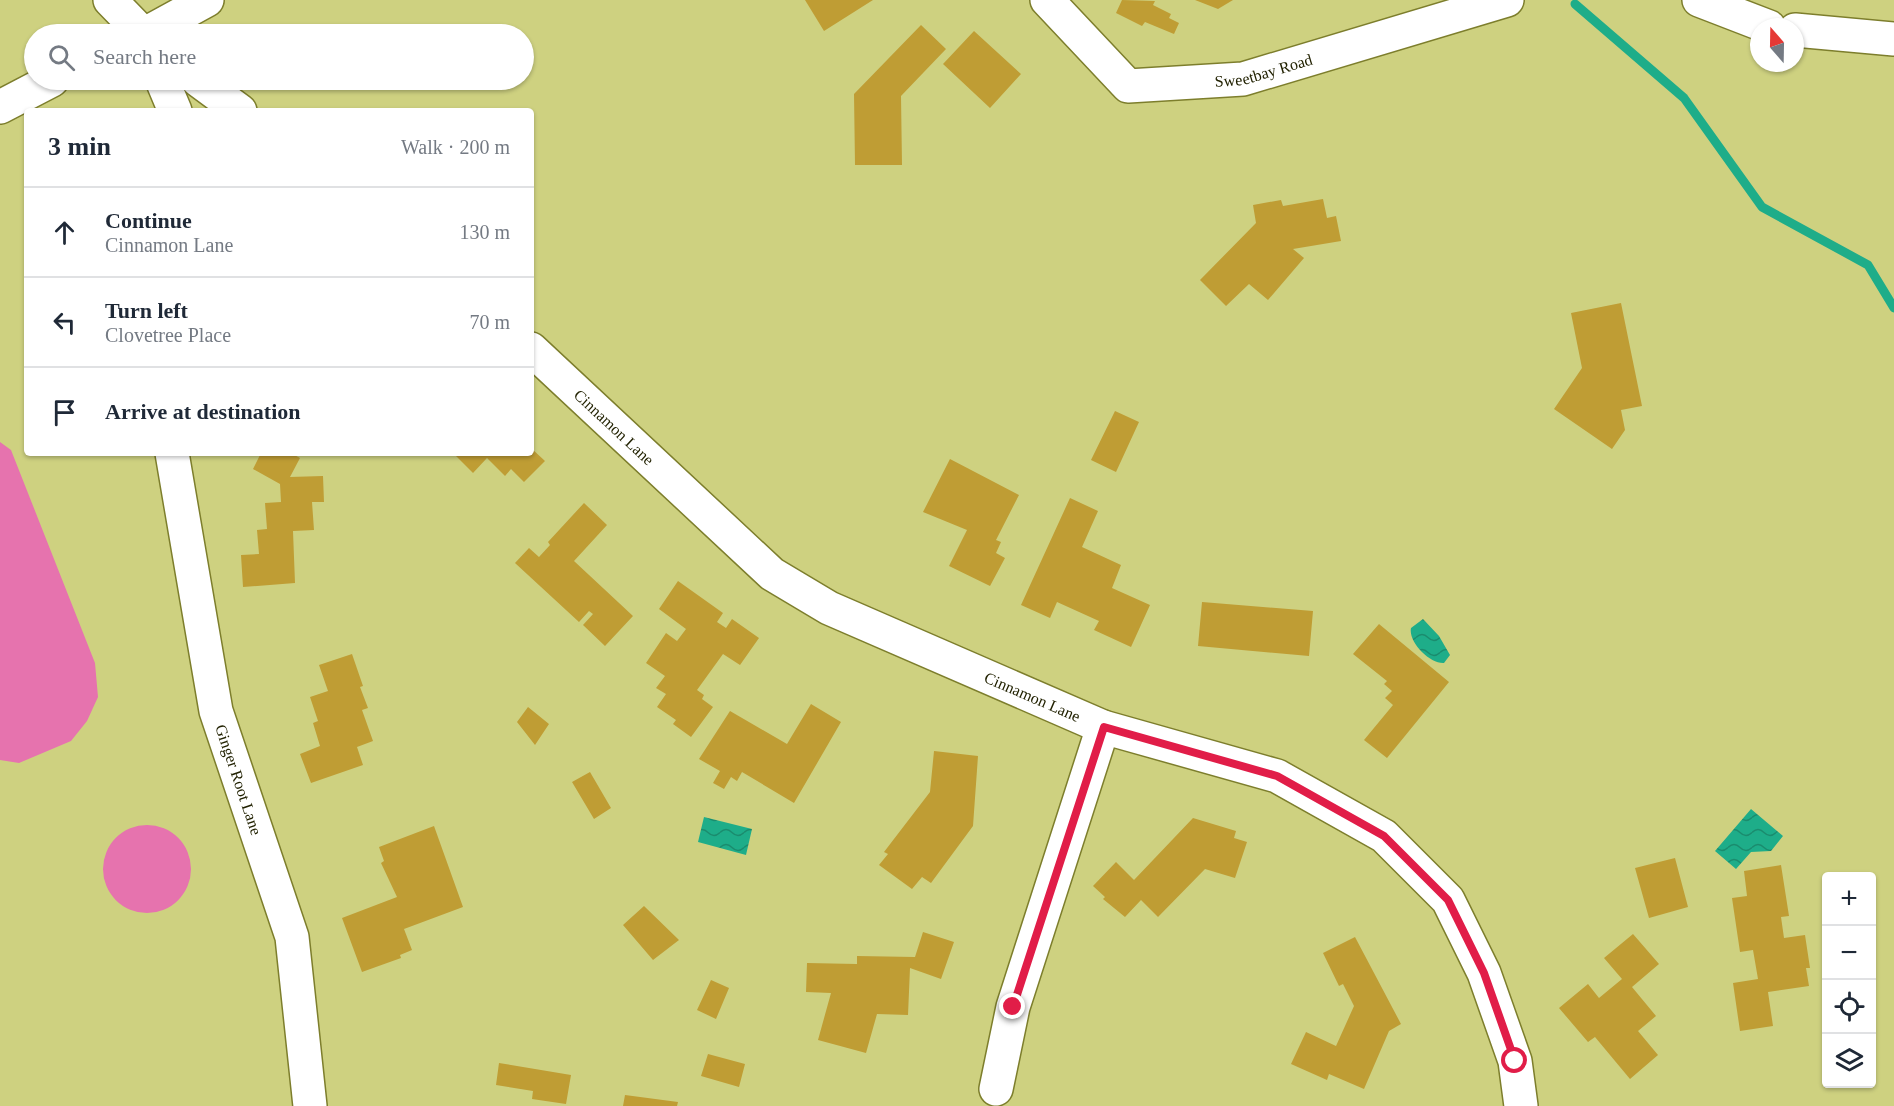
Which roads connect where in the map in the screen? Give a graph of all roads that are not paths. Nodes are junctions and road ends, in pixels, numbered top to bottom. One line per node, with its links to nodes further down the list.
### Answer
1 (111, 0): 7 (street)
2 (207, 0): 8 (street)
3 (1047, 0): 4 (street, Sweetbay Road)
4 (1507, 0)
5 (1699, 0): 6 (street)
6 (1750, 20)
7 (134, 24)
8 (163, 24)
9 (1804, 31): 10 (street)
10 (1894, 39)
11 (33, 90): 14 (street)
12 (166, 90): 15 (street)
13 (212, 90): 16 (street)
14 (0, 107)
15 (174, 108)
16 (236, 108)
17 (534, 352): 19 (street, Cinnamon Lane)
18 (173, 456): 21 (street, Ginger Root Lane)
19 (1104, 727): 20 (street); 22 (street, Cinnamon Lane)
20 (996, 1089)
21 (310, 1106)
22 (1521, 1106)

